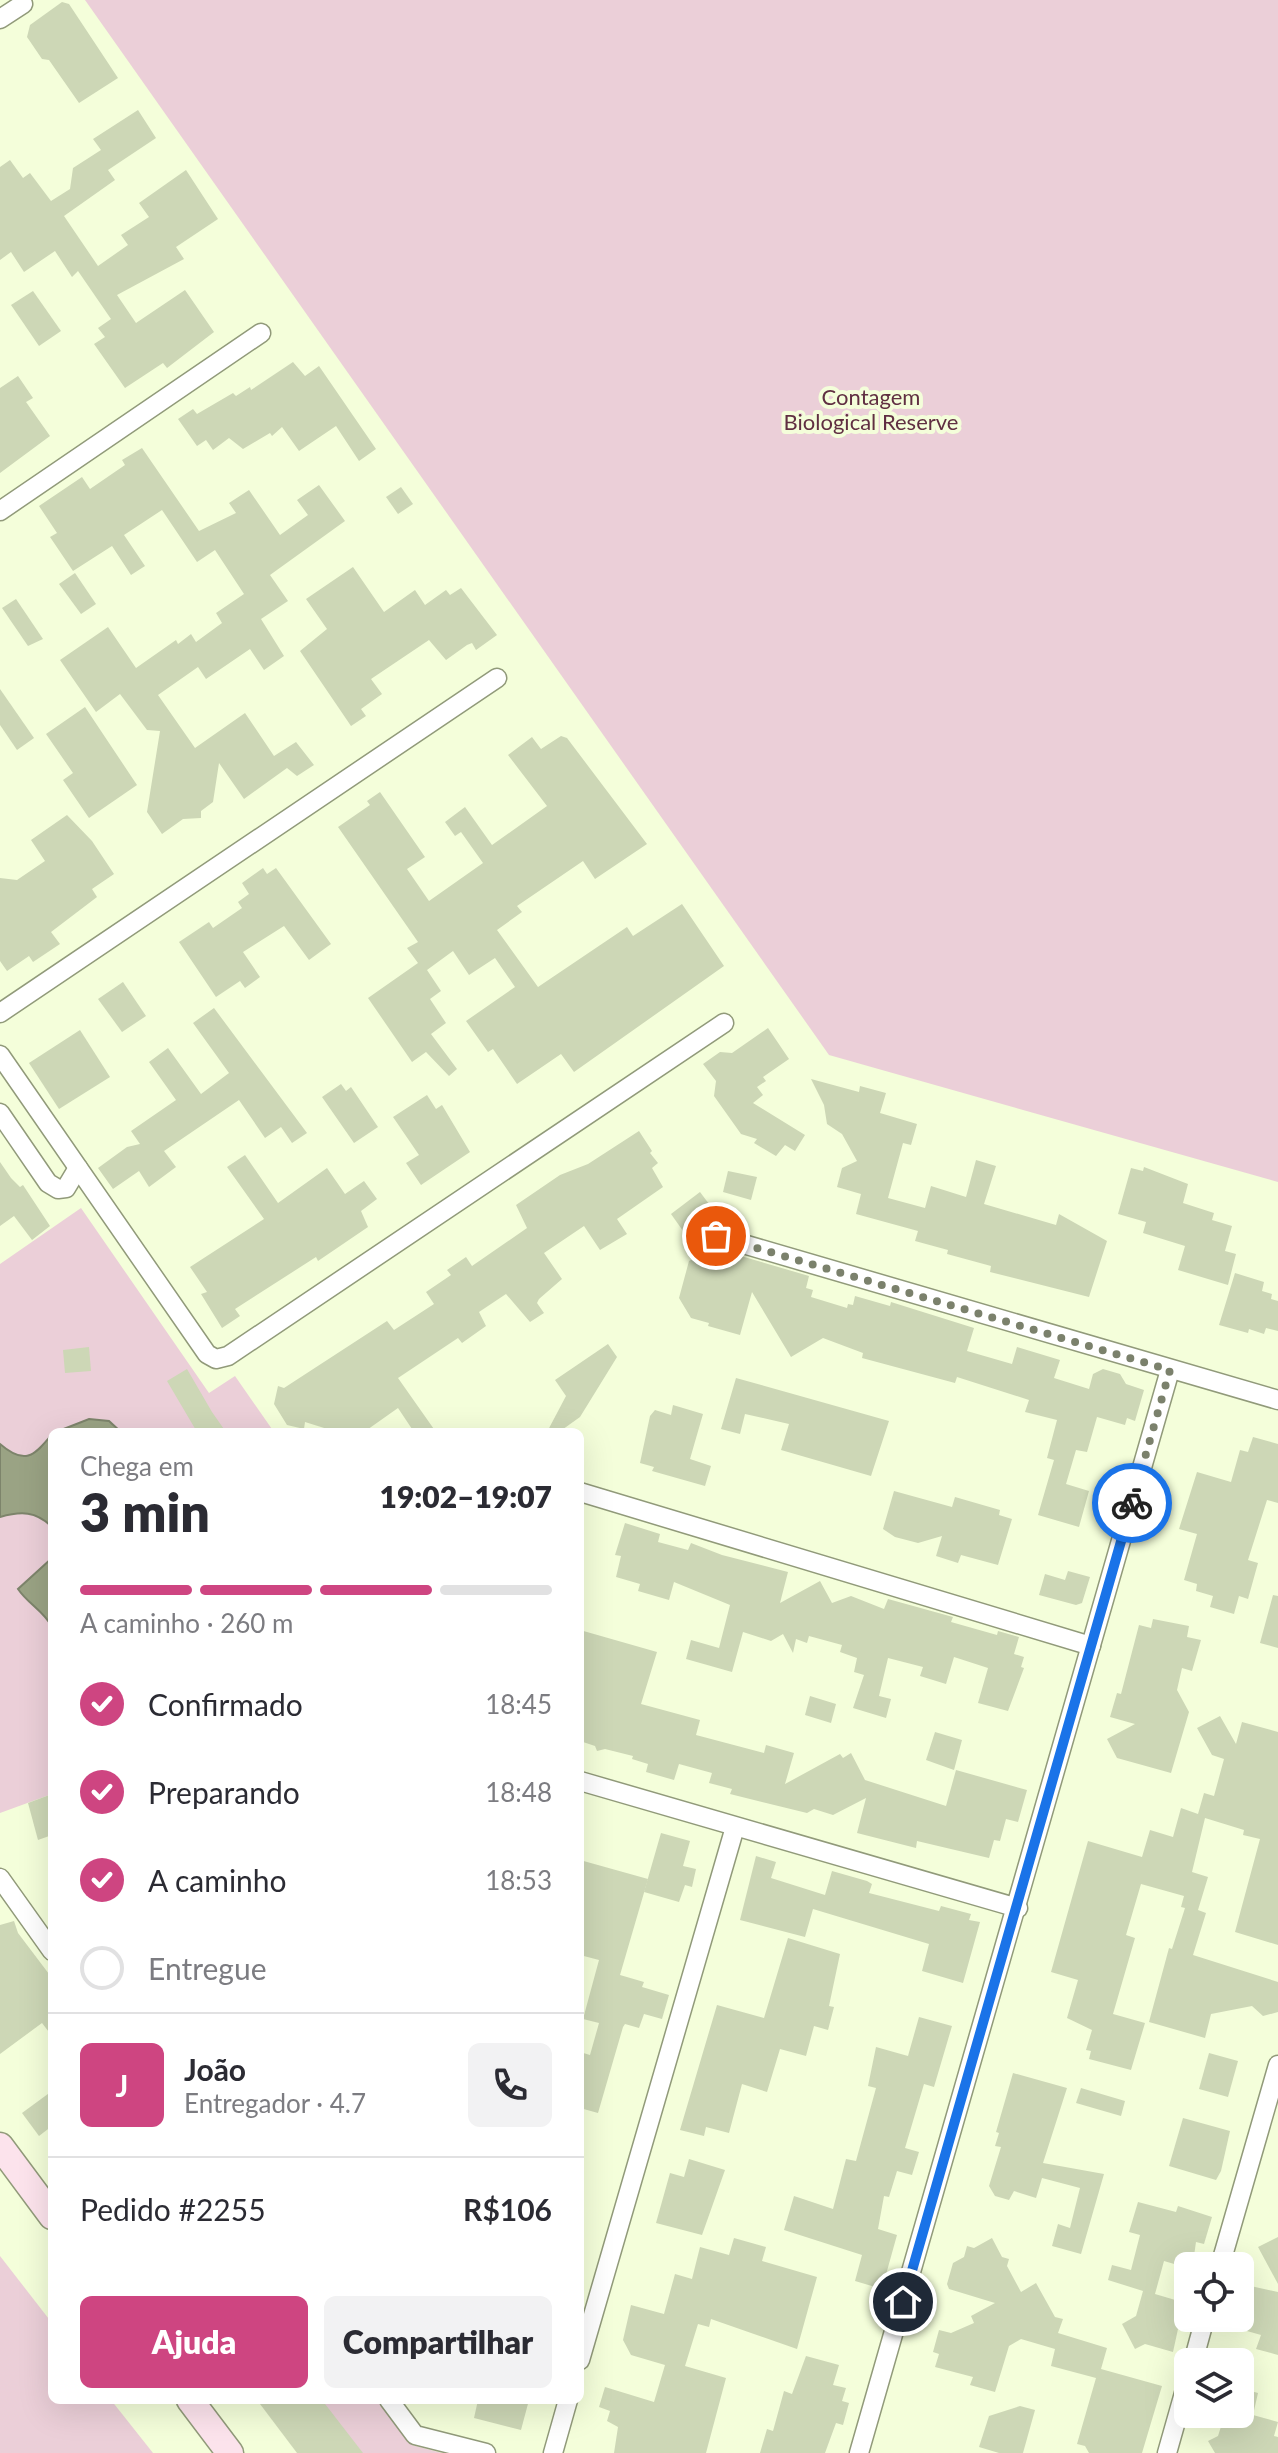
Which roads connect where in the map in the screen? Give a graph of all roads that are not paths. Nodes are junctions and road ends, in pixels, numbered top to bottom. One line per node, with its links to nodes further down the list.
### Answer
1 (23, 4): 2 (street)
2 (0, 19)
3 (261, 333): 4 (street)
4 (0, 511)
5 (497, 678): 6 (street)
6 (0, 1013)
7 (724, 1023): 10 (street)
8 (0, 1055): 10 (street)
9 (0, 1113): 10 (street)
10 (78, 1168)
11 (716, 1236): 12 (street)
12 (1170, 1370): 13 (street); 15 (street)
13 (1278, 1400)
14 (584, 1493): 15 (street)
15 (1091, 1646): 19 (street)
16 (584, 1782): 17 (street)
17 (735, 1827): 19 (street); 25 (street)
18 (0, 1878): 20 (street)
19 (1018, 1908): 33 (street)
20 (48, 1945)
21 (1278, 2065): 24 (street)
22 (0, 2146): 23 (street)
23 (48, 2211)
24 (1224, 2252)
25 (584, 2346)
26 (193, 2404): 30 (street)
27 (392, 2404): 31 (street)
28 (567, 2404): 32 (street)
29 (1174, 2428): 34 (street)
30 (230, 2453)
31 (486, 2453)
32 (553, 2453)
33 (859, 2453)
34 (1167, 2453)

